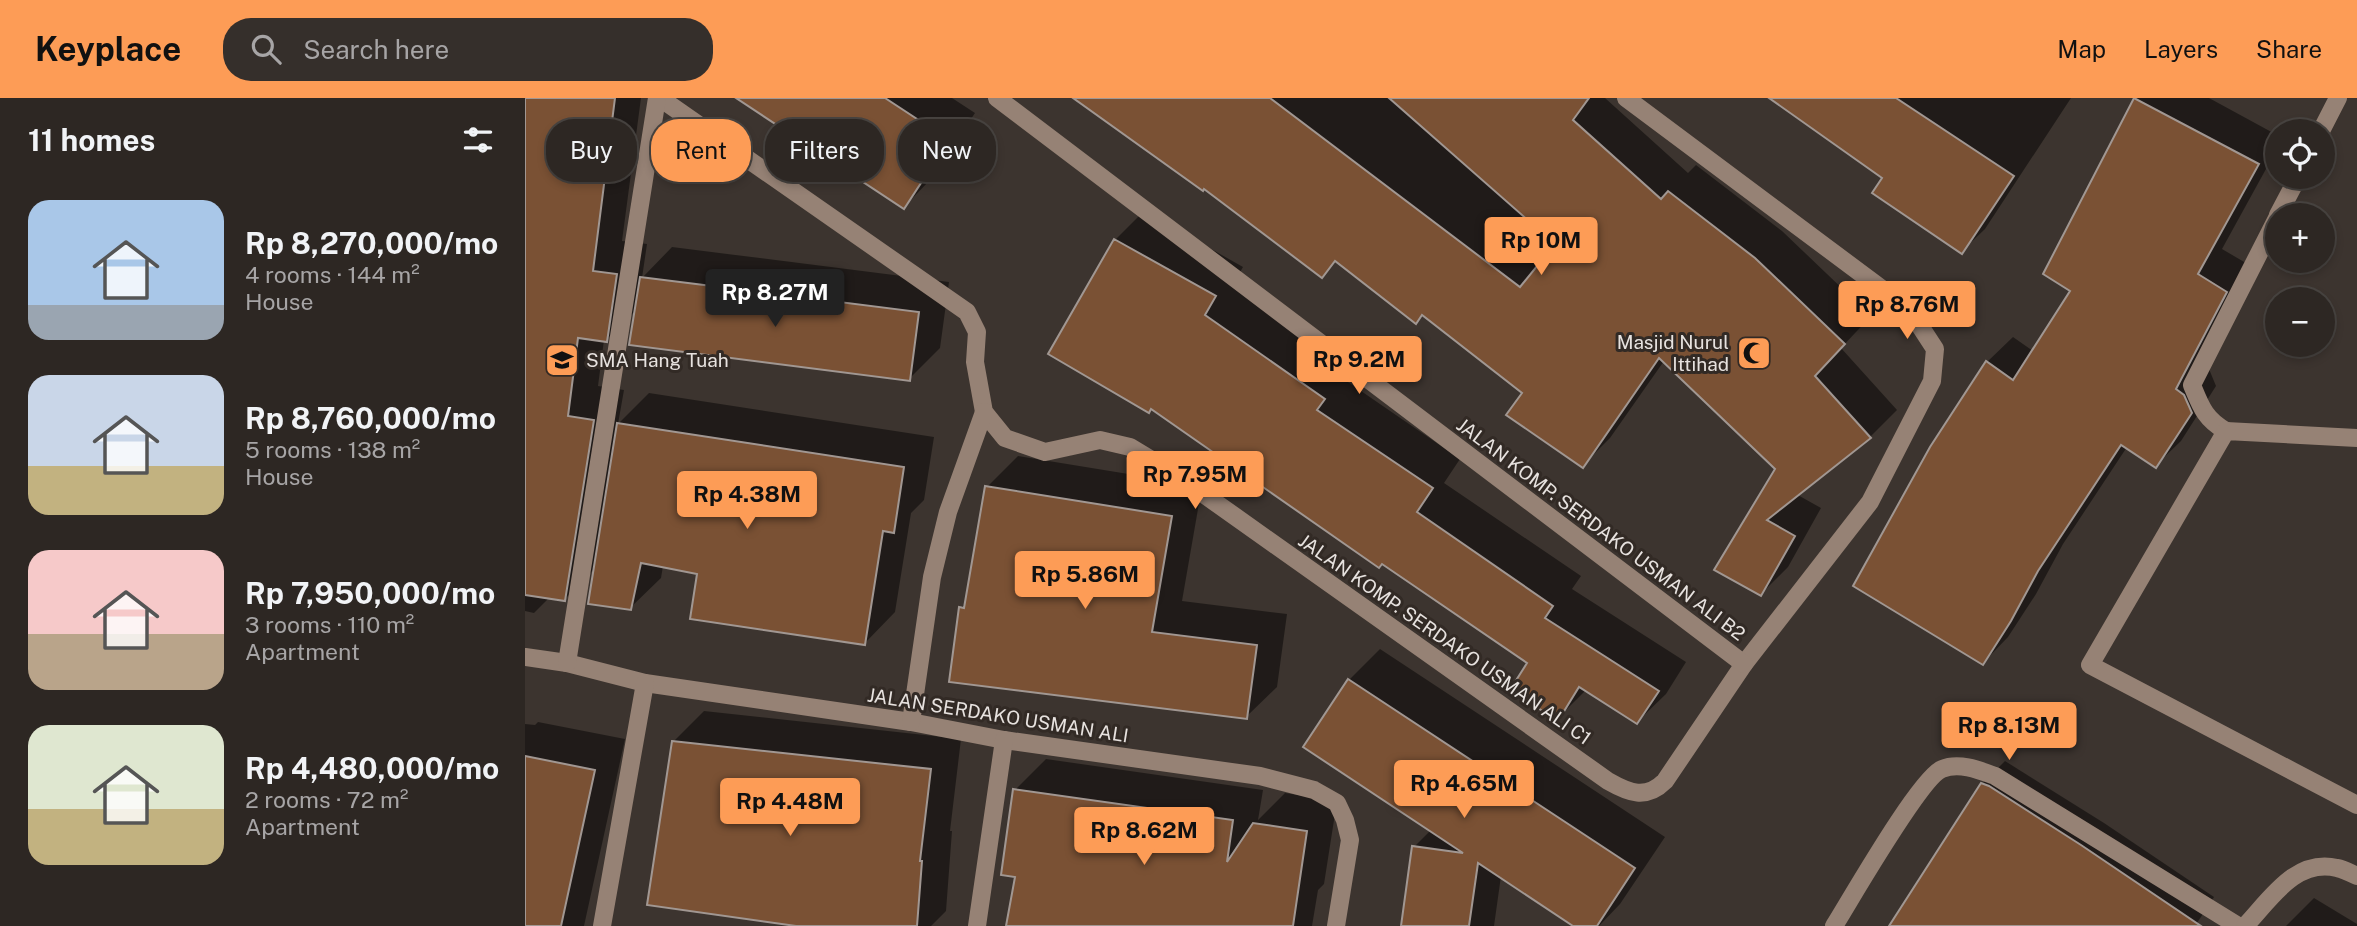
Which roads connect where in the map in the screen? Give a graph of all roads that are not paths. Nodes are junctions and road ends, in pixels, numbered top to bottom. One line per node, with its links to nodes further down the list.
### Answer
1 (658, 98): 7 (street); 11 (street)
2 (997, 98): 12 (street, JALAN KOMP. SERDAKO USMAN ALI B2)
3 (1626, 98): 12 (street, JALAN KOMP. SERDAKO USMAN ALI C1)
4 (2338, 98): 5 (street)
5 (2327, 119)
6 (2265, 243): 8 (street)
7 (984, 412): 12 (street, JALAN KOMP. SERDAKO USMAN ALI C1); 14 (street)
8 (2226, 431): 9 (street); 16 (street)
9 (2357, 438)
10 (525, 657): 11 (street, JALAN SERDAKO USMAN ALI)
11 (567, 663): 13 (street, JALAN SERDAKO USMAN ALI)
12 (1744, 664)
13 (645, 683): 14 (street, JALAN SERDAKO USMAN ALI); 18 (street)
14 (911, 722): 15 (street, JALAN SERDAKO USMAN ALI)
15 (1004, 740): 19 (street); 20 (street, JALAN SERDAKO USMAN ALI)
16 (2357, 805)
17 (2357, 876): 23 (street)
18 (602, 926)
19 (977, 926)
20 (1336, 926)
21 (1834, 926): 22 (street)
22 (2238, 926)
23 (2245, 926)

